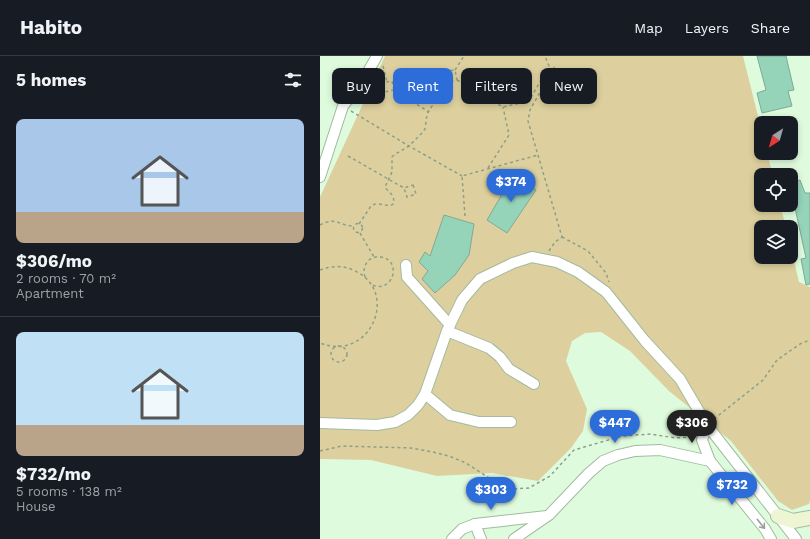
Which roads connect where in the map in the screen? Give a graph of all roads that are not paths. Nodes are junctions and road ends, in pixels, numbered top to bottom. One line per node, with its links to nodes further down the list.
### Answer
1 (379, 59): 2 (street)
2 (320, 178)
3 (406, 265): 4 (street)
4 (449, 328): 5 (street); 6 (street); 9 (street)
5 (534, 384)
6 (425, 394): 7 (street); 8 (street)
7 (511, 422)
8 (320, 423)
9 (707, 425): 10 (street); 12 (street)
10 (710, 461): 11 (street); 18 (street, one-way to 18)
11 (549, 515): 14 (street); 17 (street)
12 (778, 516): 13 (main road); 19 (street)
13 (810, 518)
14 (475, 524): 15 (street); 16 (street)
15 (452, 539)
16 (481, 539)
17 (514, 539)
18 (771, 539)
19 (796, 539)

